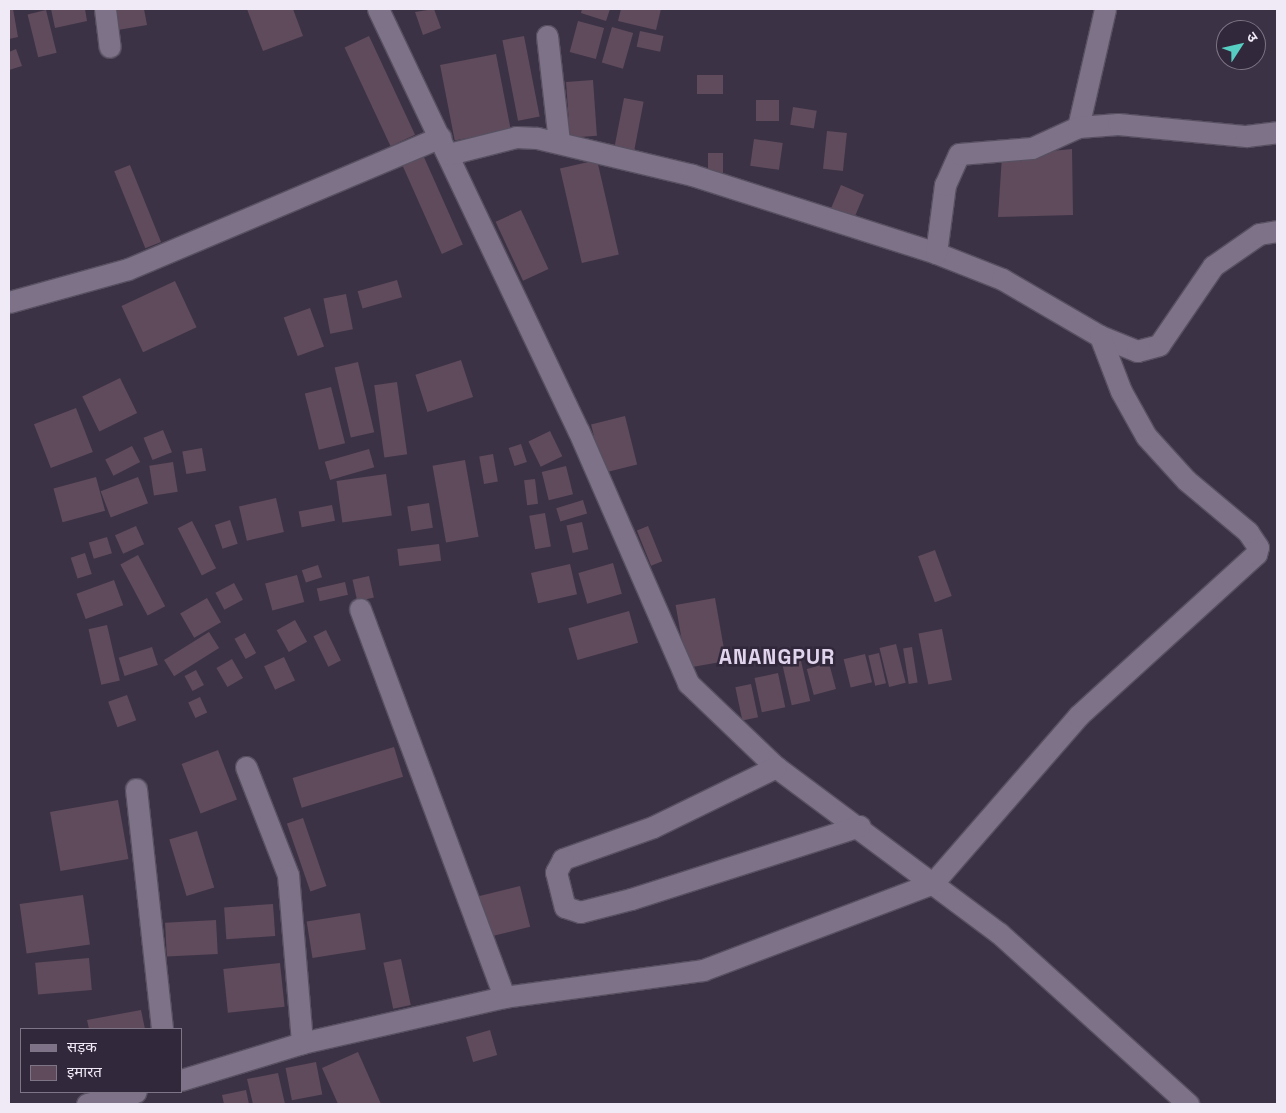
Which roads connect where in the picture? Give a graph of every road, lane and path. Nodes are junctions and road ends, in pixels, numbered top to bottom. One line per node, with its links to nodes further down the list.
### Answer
1 (105, 9): 5 (street)
2 (378, 9): 9 (street)
3 (1105, 9): 6 (street)
4 (547, 36): 8 (street)
5 (110, 47)
6 (1078, 127): 7 (street); 11 (street)
7 (1277, 132)
8 (559, 142): 9 (street); 11 (street)
9 (445, 146): 12 (street); 16 (street)
10 (1277, 231): 13 (street)
11 (936, 253): 13 (street)
12 (9, 302)
13 (1100, 336): 19 (street)
14 (360, 609): 20 (street)
15 (246, 767): 22 (street)
16 (776, 767): 18 (street); 18 (street)
17 (136, 788): 21 (street)
18 (860, 826): 19 (street)
19 (933, 883): 20 (street); 26 (street)
20 (504, 998): 22 (street)
21 (162, 1028)
22 (302, 1043): 23 (street)
23 (182, 1080)
24 (132, 1093): 25 (street)
25 (87, 1104)
26 (1188, 1104)

